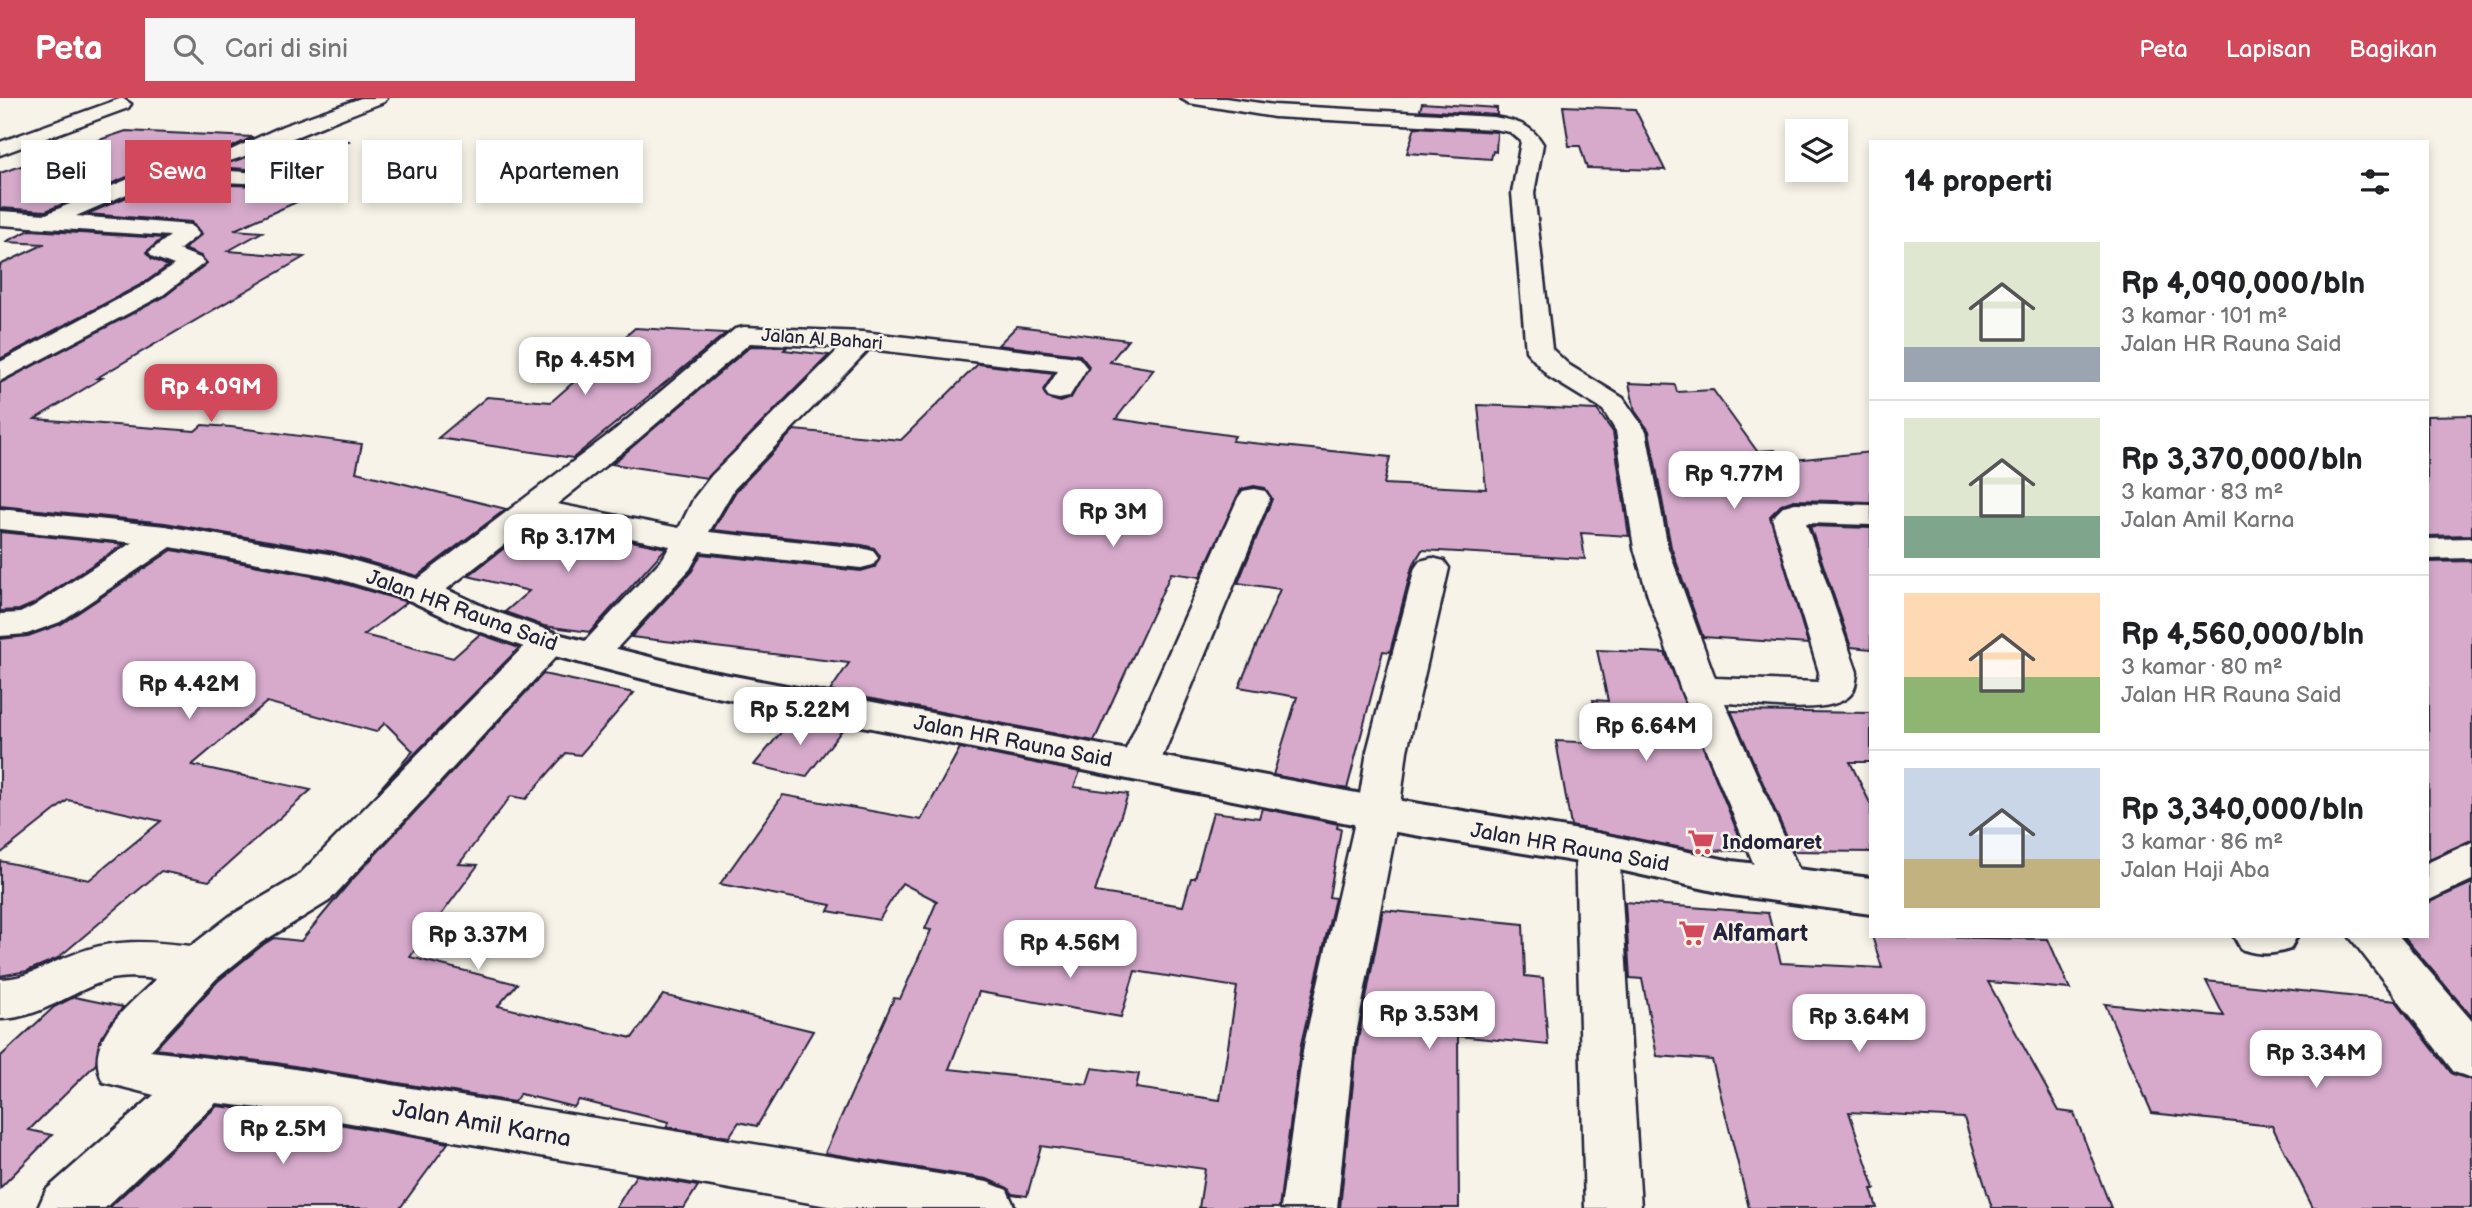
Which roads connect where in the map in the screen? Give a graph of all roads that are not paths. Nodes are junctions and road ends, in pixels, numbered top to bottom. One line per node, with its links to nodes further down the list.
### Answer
1 (1189, 98): 29 (street)
2 (377, 99): 5 (street)
3 (122, 104): 6 (street)
4 (256, 125): 5 (street)
5 (290, 130): 7 (street)
6 (0, 149)
7 (231, 156)
8 (125, 187): 10 (street)
9 (0, 218): 10 (street)
10 (48, 220): 11 (street); 13 (street)
11 (0, 242)
12 (863, 341): 14 (street, Jalan Al Bahari); 16 (street, Jalan Al Bahari); 20 (street)
13 (0, 373)
14 (1059, 391)
15 (1254, 498): 30 (street)
16 (531, 508): 20 (street); 25 (street, Jalan Al Bahari)
17 (1869, 515): 29 (street)
18 (1, 520): 19 (main road, Jalan HR Rauna Said)
19 (164, 536): 25 (main road, Jalan HR Rauna Said); 26 (street)
20 (690, 540): 23 (street); 28 (street)
21 (2472, 548): 22 (street)
22 (2429, 549)
23 (861, 558)
24 (1432, 568): 31 (street)
25 (422, 592): 27 (main road, Jalan HR Rauna Said)
26 (0, 625)
27 (548, 643): 28 (main road, Jalan HR Rauna Said); 38 (street, Jalan Amil Karna)
28 (591, 654): 30 (main road, Jalan HR Rauna Said)
29 (1700, 690): 35 (street)
30 (1139, 765): 31 (main road, Jalan HR Rauna Said)
31 (1378, 813): 32 (main road, Jalan HR Rauna Said); 44 (street)
32 (1597, 849): 35 (main road, Jalan HR Rauna Said); 45 (street)
33 (2472, 859): 34 (main road)
34 (2429, 883)
35 (1784, 886): 36 (main road, Jalan HR Rauna Said)
36 (1869, 896)
37 (2374, 938): 40 (street)
38 (200, 966): 39 (street); 41 (street, Jalan Amil Karna)
39 (0, 999)
40 (2472, 1057)
41 (207, 1079): 42 (street); 43 (street, Jalan Amil Karna)
42 (66, 1208)
43 (987, 1208)
44 (1308, 1208)
45 (1613, 1208)

